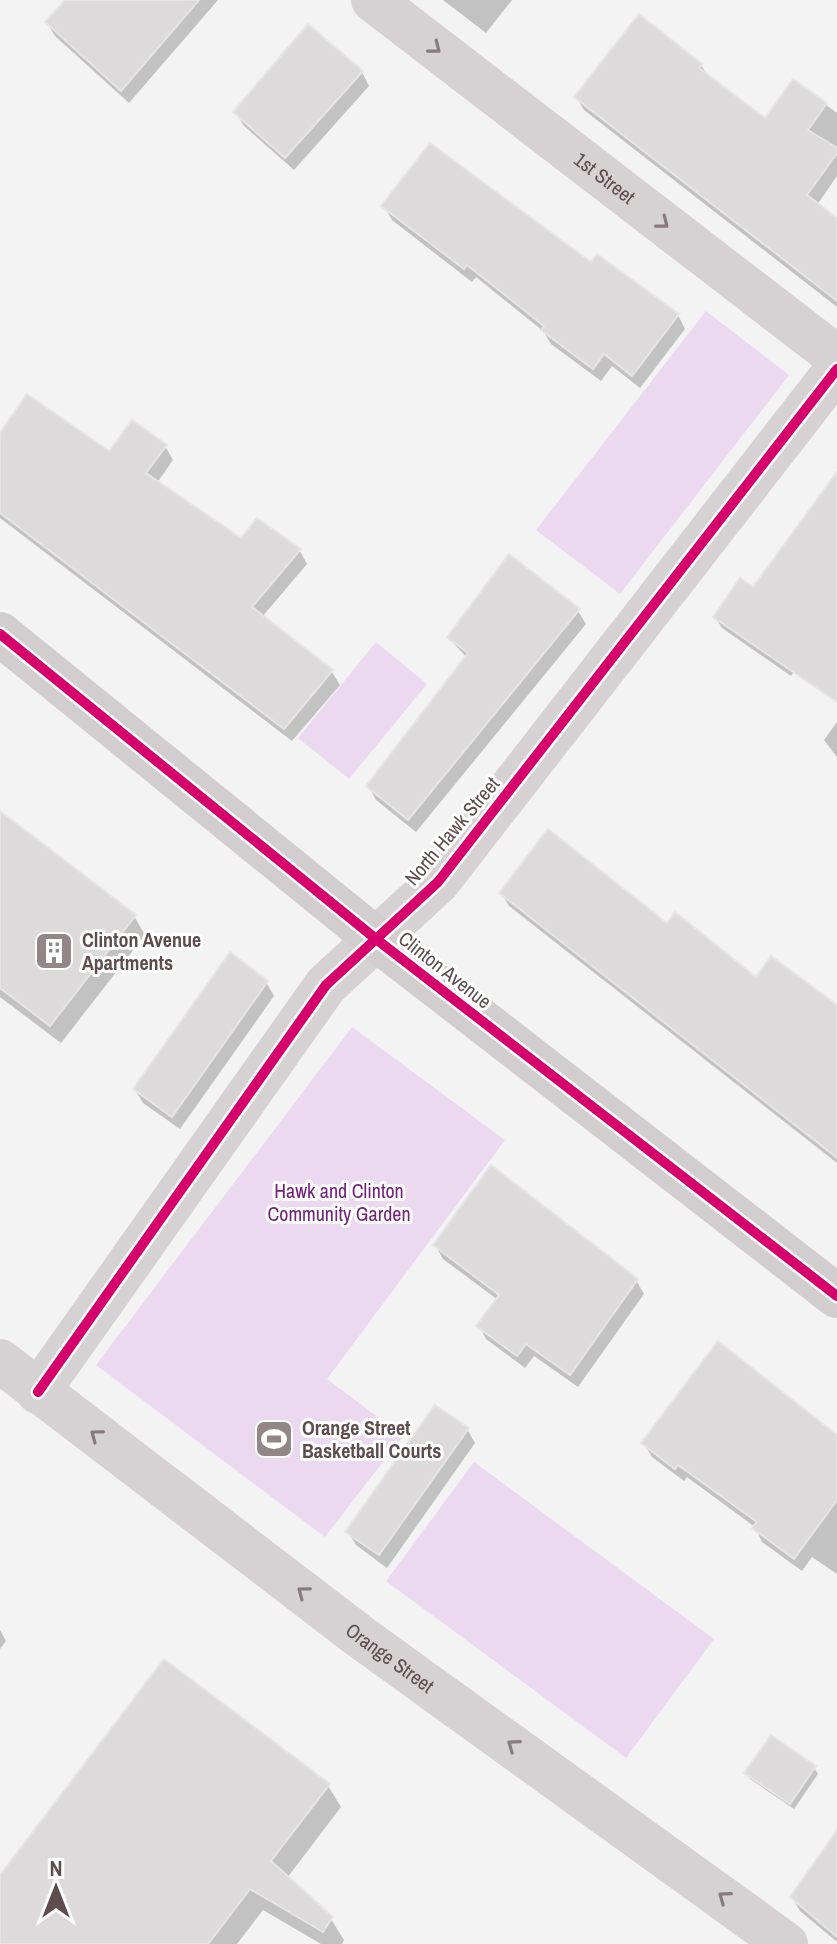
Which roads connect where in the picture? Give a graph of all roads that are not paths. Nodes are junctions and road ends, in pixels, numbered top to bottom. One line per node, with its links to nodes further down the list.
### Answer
1 (373, 0): 2 (street, 1st Street, one-way to 2)
2 (837, 357)
3 (837, 369): 5 (street, North Hawk Street)
4 (0, 634): 5 (main road, Clinton Avenue)
5 (376, 939): 6 (main road, Clinton Avenue); 8 (street, North Hawk Street)
6 (837, 1296)
7 (0, 1361): 8 (street, Orange Street)
8 (38, 1392): 9 (street, Orange Street, one-way to 8)
9 (772, 1939)

